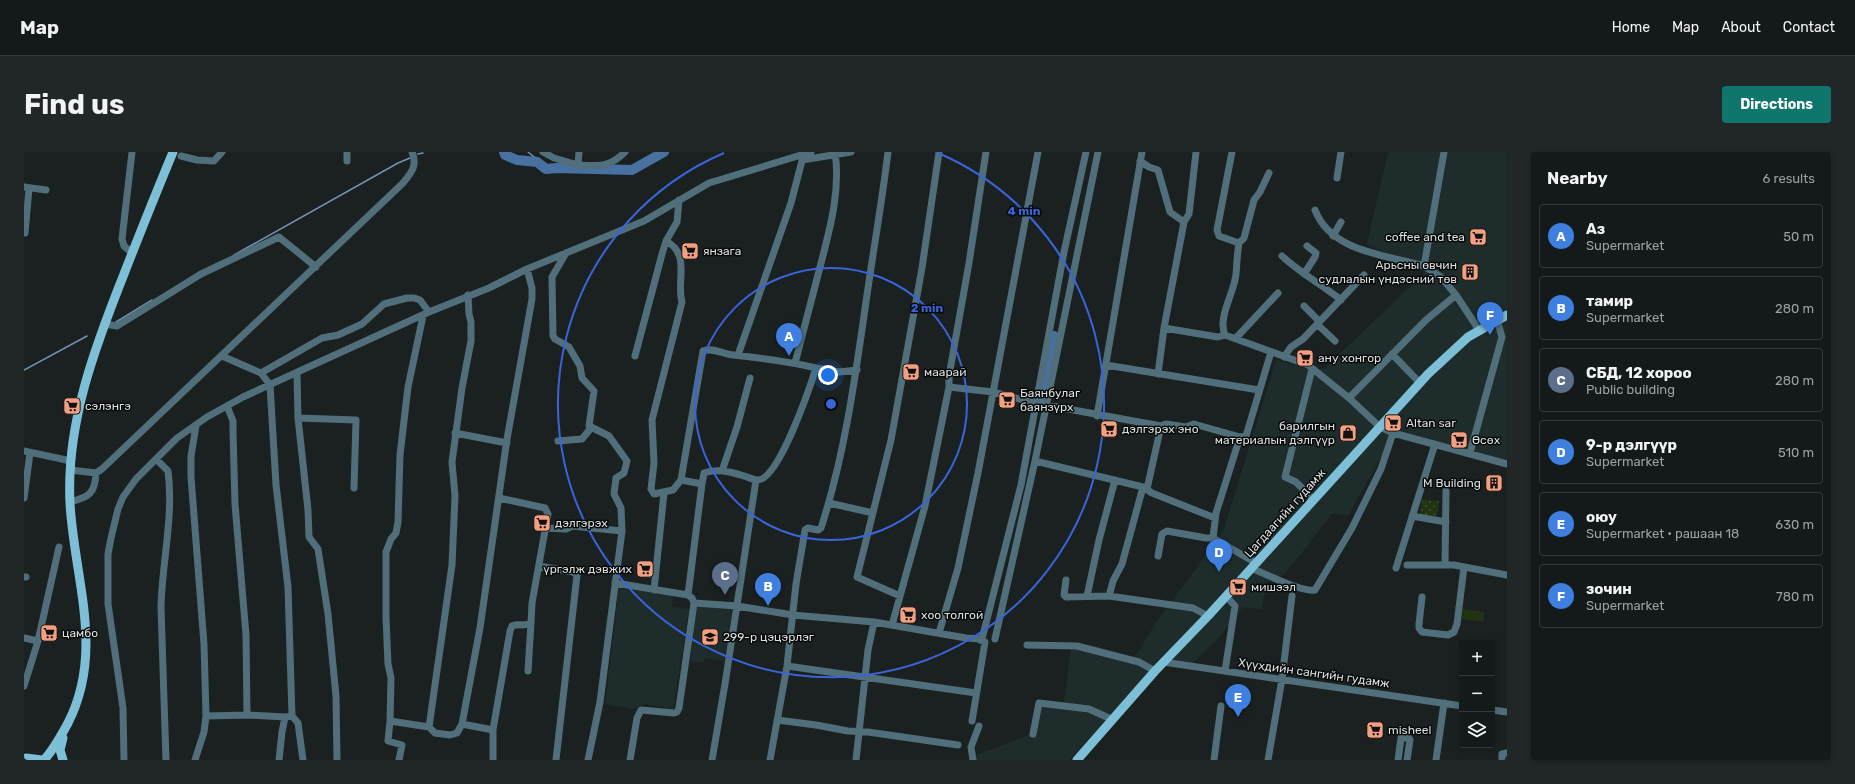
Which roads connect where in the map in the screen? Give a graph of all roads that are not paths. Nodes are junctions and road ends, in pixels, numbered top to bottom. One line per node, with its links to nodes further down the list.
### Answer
1 (132, 152): 40 (street)
2 (222, 152): 21 (street)
3 (347, 152): 23 (street)
4 (412, 152): 43 (street)
5 (543, 152): 25 (street)
6 (579, 152): 25 (street)
7 (625, 152): 25 (street)
8 (851, 152): 20 (street)
9 (888, 152): 72 (street)
10 (939, 152): 119 (street)
11 (986, 152): 79 (street)
12 (1038, 152): 81 (street)
13 (1086, 152): 83 (street)
14 (1098, 152): 84 (street)
15 (1142, 152): 24 (street)
16 (1196, 152): 32 (street)
17 (1232, 152): 37 (street)
18 (1341, 152): 27 (street)
19 (1444, 152): 42 (street)
20 (835, 153): 22 (street); 68 (street)
21 (177, 154): 40 (main road)
22 (806, 155): 30 (street); 64 (street)
23 (347, 161)
24 (1140, 161): 32 (street); 69 (street)
25 (578, 165)
26 (1269, 173): 37 (street)
27 (1337, 178)
28 (27, 188): 29 (street); 34 (street)
29 (46, 190)
30 (680, 200): 36 (street); 39 (street)
31 (1315, 210): 35 (street)
32 (1184, 222): 57 (street)
33 (1341, 222): 35 (street)
34 (25, 233)
35 (1333, 236): 42 (street)
36 (666, 241): 66 (street); 113 (street)
37 (1239, 243): 59 (street)
38 (1307, 246): 45 (street)
39 (566, 253): 44 (street); 91 (street)
40 (132, 254): 56 (main road)
41 (1282, 256): 45 (street)
42 (1424, 266): 49 (street)
43 (316, 268): 56 (street); 65 (street)
44 (527, 269): 48 (street); 96 (street)
45 (1304, 274): 50 (street)
46 (1364, 275): 50 (street)
47 (1278, 293): 60 (street)
48 (468, 295): 52 (street); 92 (street)
49 (1456, 295): 58 (street); 63 (street)
50 (1341, 300): 55 (street)
51 (1304, 306): 55 (street)
52 (426, 314): 73 (street); 74 (street); 179 (street)
53 (1507, 315): 54 (main road, Цагдаагийн гудамж)
54 (1497, 320): 58 (main road, Цагдаагийн гудамж); 99 (street)
55 (1318, 322): 61 (street); 67 (street)
56 (104, 324): 103 (main road)
57 (1164, 328): 59 (street); 75 (street)
58 (1479, 330): 77 (main road, Цагдаагийн гудамж)
59 (1225, 335): 60 (street)
60 (1236, 338): 62 (street)
61 (1335, 341)
62 (1271, 352): 67 (street); 80 (street)
63 (1392, 354): 77 (street); 82 (street)
64 (738, 355): 68 (street); 106 (street)
65 (222, 356): 73 (street); 105 (street)
66 (634, 356)
67 (1284, 357): 71 (street)
68 (795, 363): 70 (street)
69 (1106, 365): 75 (street); 86 (street)
70 (816, 368): 72 (street); 107 (street)
71 (1312, 369): 82 (street); 116 (street)
72 (857, 370): 118 (street)
73 (261, 373): 78 (street)
74 (297, 373): 78 (street); 87 (street)
75 (1158, 374): 80 (street)
76 (750, 378): 104 (street)
77 (1420, 383): 90 (main road, Цагдаагийн гудамж)
78 (270, 385): 85 (street); 176 (street)
79 (949, 387): 81 (street); 139 (street)
80 (1259, 390): 94 (street)
81 (993, 392): 83 (street); 154 (street)
82 (1349, 398): 90 (street)
83 (1035, 403): 84 (street); 147 (street)
84 (1046, 405): 86 (street); 101 (street)
85 (227, 406): 88 (street); 174 (street)
86 (1097, 416): 89 (street)
87 (298, 418): 110 (street); 198 (street)
88 (196, 426): 100 (street); 175 (street)
89 (1160, 426): 94 (street); 111 (street)
90 (1380, 427): 93 (street); 116 (main road, Цагдаагийн гудамж)
91 (591, 428): 95 (street); 124 (street)
92 (455, 433): 96 (street); 183 (street)
93 (1393, 433): 97 (street); 128 (street)
94 (1240, 437): 121 (street)
95 (558, 441)
96 (507, 443): 115 (street)
97 (1435, 444): 99 (street); 120 (street)
98 (27, 452): 103 (street); 114 (street)
99 (1470, 453): 102 (street)
100 (156, 459): 193 (street); 194 (street)
101 (1035, 460): 108 (street); 148 (street)
102 (1507, 464)
103 (70, 466): 105 (street); 117 (main road)
104 (722, 471): 107 (street); 109 (street)
105 (96, 473): 117 (street)
106 (682, 480): 109 (street); 113 (street)
107 (756, 480): 146 (street)
108 (1116, 480): 111 (street); 140 (street)
109 (702, 484): 138 (street)
110 (354, 488)
111 (1145, 488): 121 (street); 141 (street)
112 (1446, 491): 122 (street)
113 (664, 493): 137 (street)
114 (24, 498)
115 (500, 498): 123 (street); 181 (street)
116 (1313, 499): 128 (main road, Цагдаагийн гудамж)
117 (70, 502): 184 (main road)
118 (829, 503): 119 (street); 149 (street)
119 (873, 513): 139 (street)
120 (1412, 516): 122 (street); 133 (street)
121 (1215, 518): 125 (street)
122 (1446, 522): 130 (street)
123 (546, 528): 124 (street); 131 (street)
124 (622, 531): 136 (street)
125 (1213, 538): 127 (street); 128 (street)
126 (59, 546): 158 (street)
127 (1158, 556)
128 (1254, 565): 142 (main road, Цагдаагийн гудамж)
129 (1408, 565): 130 (street)
130 (1444, 565): 132 (street)
131 (539, 566): 152 (street); 201 (street)
132 (1464, 567): 134 (street); 144 (street)
133 (1396, 568)
134 (1507, 575)
135 (1066, 580): 140 (street)
136 (615, 583): 137 (street); 202 (street)
137 (654, 590): 138 (street)
138 (688, 595): 145 (street)
139 (900, 596): 153 (street)
140 (1087, 596): 141 (street)
141 (1109, 596): 150 (street)
142 (1226, 596): 150 (main road, Цагдаагийн гудамж); 163 (street)
143 (1292, 596): 166 (street)
144 (1422, 597)
145 (694, 603): 146 (street); 203 (street)
146 (737, 606): 149 (street); 204 (street)
147 (990, 608): 148 (street); 157 (street)
148 (1001, 609): 156 (street)
149 (793, 616): 151 (street); 161 (street)
150 (1208, 616): 160 (main road, Цагдаагийн гудамж)
151 (874, 622): 153 (street); 165 (street)
152 (531, 623): 164 (street); 185 (street)
153 (892, 625): 154 (street)
154 (939, 633): 157 (street)
155 (24, 638): 158 (street)
156 (995, 639)
157 (980, 640): 168 (street)
158 (38, 641): 167 (street)
159 (1027, 645): 162 (street)
160 (1163, 662): 162 (main road, Цагдаагийн гудамж); 163 (street, Хүүхдийн сангийн гудамж)
161 (786, 666): 165 (street); 178 (street)
162 (1155, 671): 177 (main road, Цагдаагийн гудамж)
163 (1225, 671): 166 (street, Хүүхдийн сангийн гудамж)
164 (528, 672)
165 (865, 678): 168 (street); 186 (street)
166 (1282, 679): 169 (street, Хүүхдийн сангийн гудамж); 210 (street)
167 (24, 686)
168 (976, 693): 180 (street)
169 (1444, 703): 171 (street, Хүүхдийн сангийн гудамж); 213 (street)
170 (1221, 706): 209 (street)
171 (1459, 706)
172 (1495, 710): 173 (street)
173 (1507, 712)
174 (247, 715): 175 (street); 176 (street)
175 (206, 716): 195 (street)
176 (289, 717): 196 (street); 197 (street)
177 (1111, 719): 187 (street); 208 (main road, Цагдаагийн гудамж)
178 (777, 720): 186 (street); 205 (street)
179 (390, 721): 183 (street); 199 (street)
180 (972, 721)
181 (462, 724): 183 (street); 185 (street)
182 (979, 726): 207 (street)
183 (429, 727)
184 (65, 728): 191 (main road); 192 (main road)
185 (493, 730): 200 (street)
186 (859, 732): 188 (street); 206 (street)
187 (1033, 734)
188 (958, 745)
189 (1507, 753): 214 (street)
190 (26, 758): 191 (main road)
191 (43, 760)
192 (63, 760)
193 (124, 760)
194 (166, 760)
195 (195, 760)
196 (279, 760)
197 (303, 760)
198 (337, 760)
199 (400, 760)
200 (493, 760)
201 (556, 760)
202 (588, 760)
203 (630, 760)
204 (712, 760)
205 (770, 760)
206 (856, 760)
207 (973, 760)
208 (1081, 760)
209 (1214, 760)
210 (1268, 760)
211 (1398, 760): 212 (street)
212 (1407, 760)
213 (1436, 760)
214 (1502, 760)

